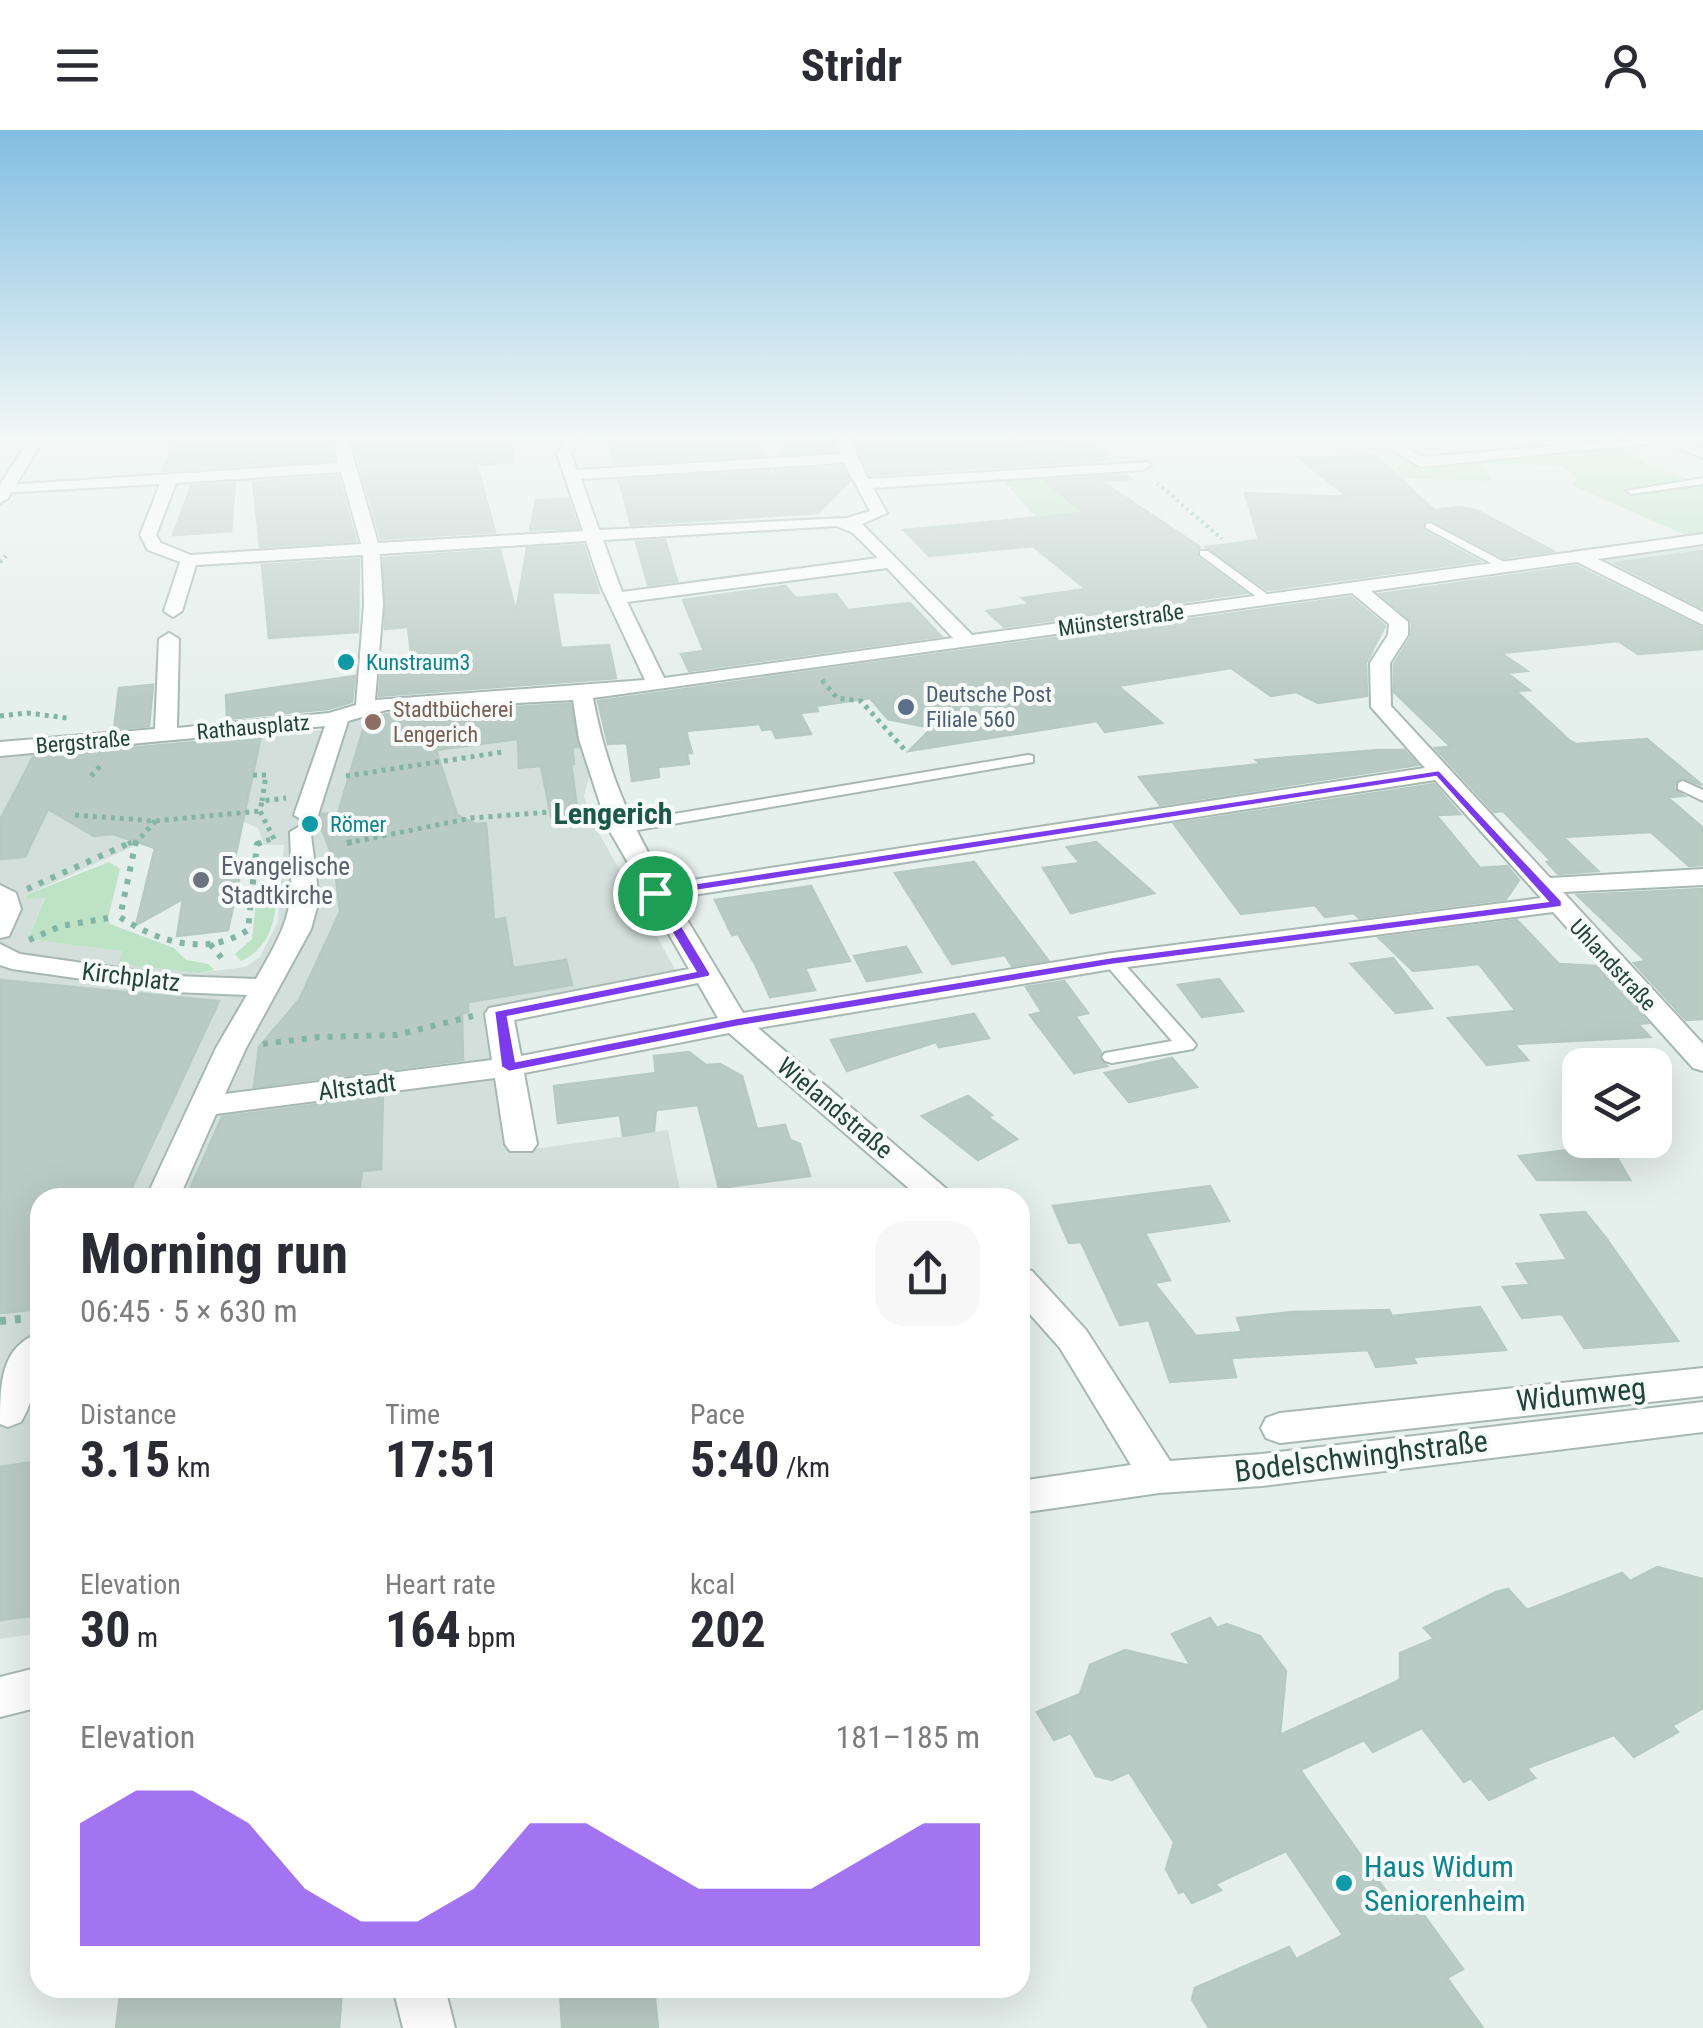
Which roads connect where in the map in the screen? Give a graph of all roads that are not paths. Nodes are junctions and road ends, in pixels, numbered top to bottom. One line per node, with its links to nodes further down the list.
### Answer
1 (152, 525): 12 (street)
2 (363, 525): 9 (street)
3 (590, 525): 7 (street)
4 (743, 525): 7 (street)
5 (850, 525): 13 (street)
6 (1430, 526): 14 (lane)
7 (593, 533): 9 (street); 16 (street)
8 (1703, 539): 11 (street, Münsterstraße)
9 (371, 550): 12 (street); 25 (street)
10 (1204, 553): 17 (lane)
11 (1581, 557): 14 (street, Münsterstraße); 19 (street)
12 (189, 560): 18 (street)
13 (891, 562): 16 (street); 21 (street)
14 (1506, 567): 15 (street, Münsterstraße)
15 (1356, 588): 17 (street, Münsterstraße); 30 (street, Uhlandstraße)
16 (616, 598): 22 (street)
17 (1268, 600): 21 (street, Münsterstraße)
18 (173, 611)
19 (1703, 619)
20 (169, 639): 27 (street)
21 (968, 641): 22 (street, Münsterstraße)
22 (657, 685): 23 (street, Münsterstraße)
23 (582, 694): 24 (street, Münsterstraße); 33 (street, Wielandstraße)
24 (539, 697): 25 (street, Rathausplatz)
25 (367, 708): 26 (street, Rathausplatz)
26 (338, 717): 27 (street, Rathausplatz); 42 (street, Rathausplatz)
27 (166, 734): 28 (street, Bergstraße)
28 (0, 749)
29 (1028, 759): 33 (lane)
30 (1439, 773): 35 (street); 36 (street, Uhlandstraße)
31 (1683, 786): 32 (lane)
32 (1703, 796)
33 (620, 828): 35 (street, Wielandstraße)
34 (1703, 877): 36 (street, Altstadt)
35 (655, 893): 41 (street, Wielandstraße)
36 (1549, 895): 40 (street, Altstadt); 45 (street, Uhlandstraße)
37 (4, 896): 38 (street)
38 (0, 930)
39 (0, 952): 42 (street, Kirchplatz)
40 (1112, 961): 43 (street, Altstadt); 44 (lane)
41 (704, 974): 43 (street, Wielandstraße); 46 (street)
42 (266, 988): 47 (street)
43 (736, 1022): 46 (street, Altstadt); 50 (street, Wielandstraße)
44 (1112, 1057)
45 (1703, 1062)
46 (509, 1067): 47 (street, Altstadt); 48 (street)
47 (204, 1106): 49 (street)
48 (521, 1144)
49 (167, 1188)
50 (928, 1188)
51 (1030, 1298): 57 (street)
52 (30, 1353): 54 (street)
53 (1703, 1382): 56 (street, Widumweg)
54 (16, 1411)
55 (1703, 1418): 57 (street, Bodelschwinghstraße)
56 (1280, 1428)
57 (1159, 1477): 58 (street, Bodelschwinghstraße)
58 (1030, 1496)
59 (30, 1690): 60 (street)
60 (0, 1698)
61 (420, 1998): 62 (street)
62 (428, 2028)

